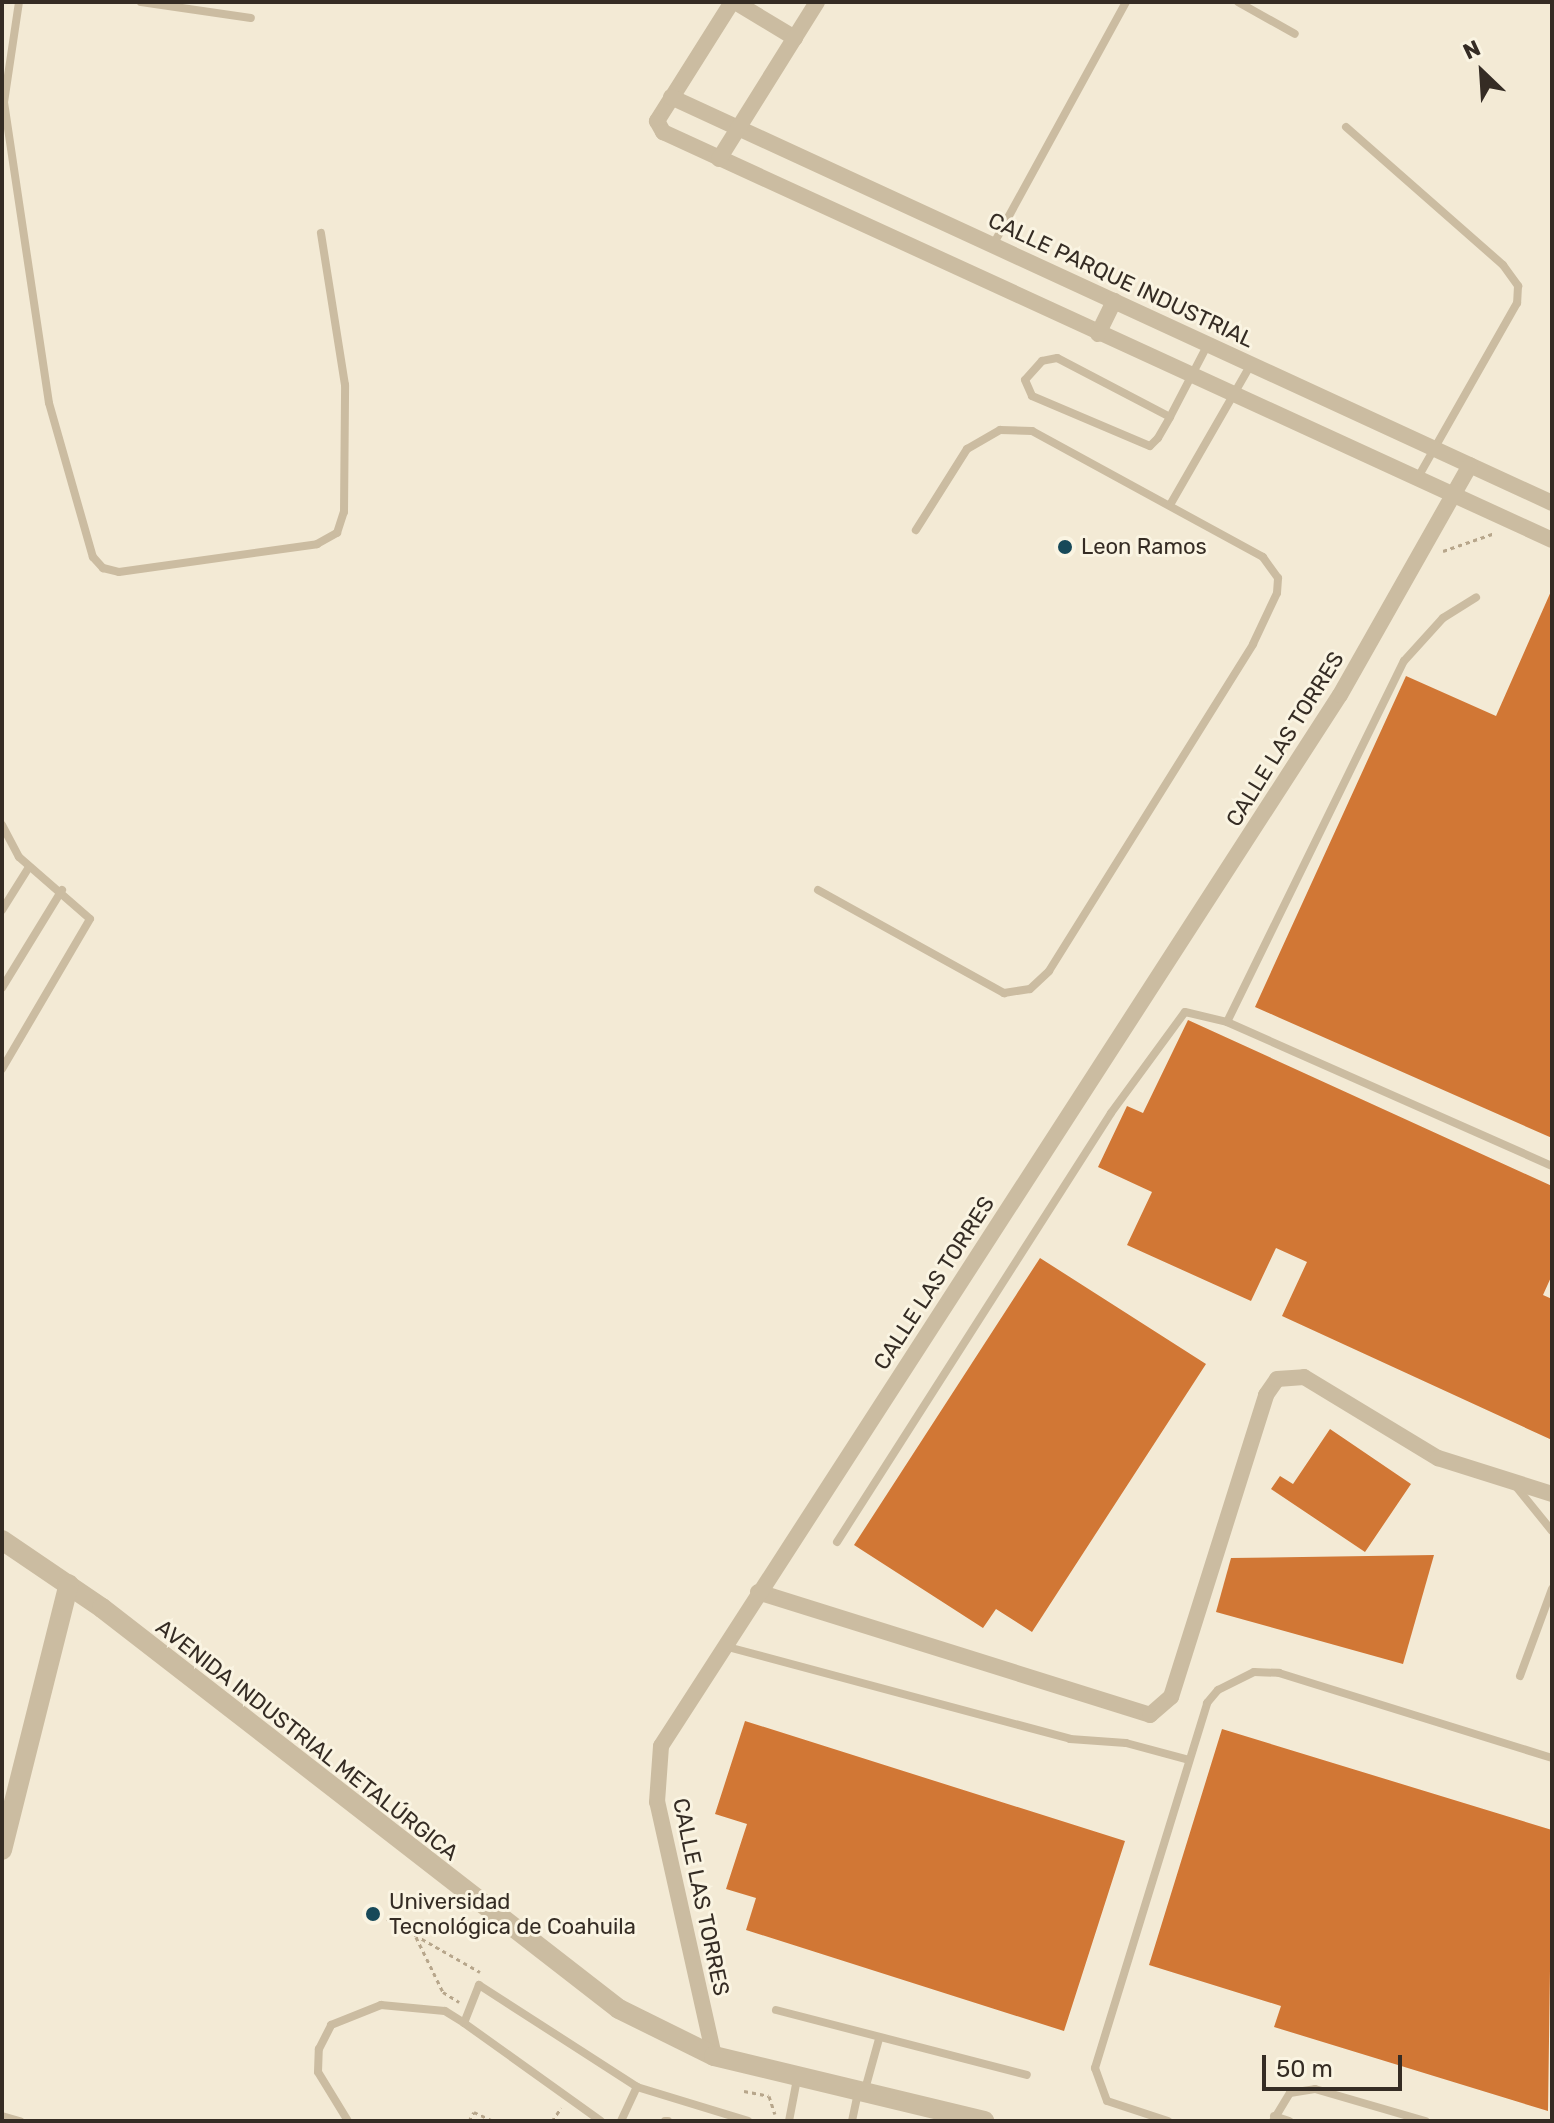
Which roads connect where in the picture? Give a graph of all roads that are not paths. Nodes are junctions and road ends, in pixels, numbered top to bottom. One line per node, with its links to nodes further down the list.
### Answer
1 (19, 2): 14 (lane)
2 (141, 2): 7 (lane)
3 (733, 2): 9 (street); 10 (street)
4 (817, 2): 9 (street)
5 (1126, 2): 15 (lane)
6 (1238, 2): 8 (lane)
7 (251, 18)
8 (1295, 34)
9 (795, 38): 12 (street)
10 (671, 97): 12 (street, CALLE PARQUE INDUSTRIAL); 13 (street)
11 (1346, 127): 23 (lane)
12 (739, 128): 13 (street); 15 (street, CALLE PARQUE INDUSTRIAL)
13 (719, 159): 17 (street)
14 (321, 233)
15 (992, 245): 16 (street, CALLE PARQUE INDUSTRIAL)
16 (1114, 301): 17 (street); 18 (street, CALLE PARQUE INDUSTRIAL)
17 (1098, 334): 20 (street)
18 (1208, 344): 19 (street, CALLE PARQUE INDUSTRIAL); 20 (lane)
19 (1251, 364): 21 (lane); 23 (street, CALLE PARQUE INDUSTRIAL)
20 (1191, 377): 21 (street); 22 (lane)
21 (1232, 396): 25 (street); 28 (lane)
22 (1170, 417): 22 (lane)
23 (1434, 449): 24 (street, CALLE PARQUE INDUSTRIAL); 25 (lane)
24 (1470, 465): 26 (street, CALLE LAS TORRES); 27 (street, CALLE PARQUE INDUSTRIAL)
25 (1417, 479): 26 (street)
26 (1454, 496): 30 (street); 49 (street, CALLE LAS TORRES)
27 (1552, 503)
28 (1170, 505): 29 (lane); 35 (lane)
29 (916, 530)
30 (1552, 540)
31 (1476, 597): 39 (lane)
32 (2, 825): 33 (lane)
33 (29, 867): 34 (lane); 36 (lane)
34 (62, 890): 38 (lane); 40 (lane)
35 (818, 890)
36 (7, 895): 37 (lane)
37 (2, 910)
38 (2, 988)
39 (1227, 1022): 41 (lane); 46 (lane)
40 (2, 1069)
41 (1552, 1166)
42 (1513, 1484): 43 (street); 44 (lane); 49 (street)
43 (1552, 1494)
44 (1552, 1531)
45 (2, 1540): 47 (street, AVENIDA INDUSTRIAL METALÚRGICA)
46 (837, 1542)
47 (69, 1584): 54 (street); 58 (street, AVENIDA INDUSTRIAL METALÚRGICA)
48 (1552, 1589): 51 (lane)
49 (758, 1592): 50 (street, CALLE LAS TORRES)
50 (724, 1645): 53 (lane); 58 (street, CALLE LAS TORRES)
51 (1520, 1676)
52 (1552, 1758): 53 (lane)
53 (1189, 1760): 73 (lane)
54 (2, 1850)
55 (776, 2010): 57 (lane)
56 (464, 2023): 61 (lane); 66 (lane); 67 (lane)
57 (879, 2039): 59 (lane); 62 (lane)
58 (714, 2056): 60 (street, AVENIDA INDUSTRIAL METALÚRGICA)
59 (1027, 2075)
60 (797, 2078): 62 (street, AVENIDA INDUSTRIAL METALÚRGICA); 70 (lane)
61 (637, 2087): 68 (lane); 69 (lane)
62 (861, 2093): 71 (lane); 72 (street, AVENIDA INDUSTRIAL METALÚRGICA)
63 (2, 2116): 65 (lane)
64 (1273, 2119): 74 (lane); 75 (lane)
65 (20, 2121)
66 (348, 2121)
67 (601, 2121)
68 (621, 2121)
69 (748, 2121)
70 (789, 2121)
71 (852, 2121)
72 (984, 2121)
73 (1168, 2121)
74 (1289, 2121)
75 (1425, 2121)

